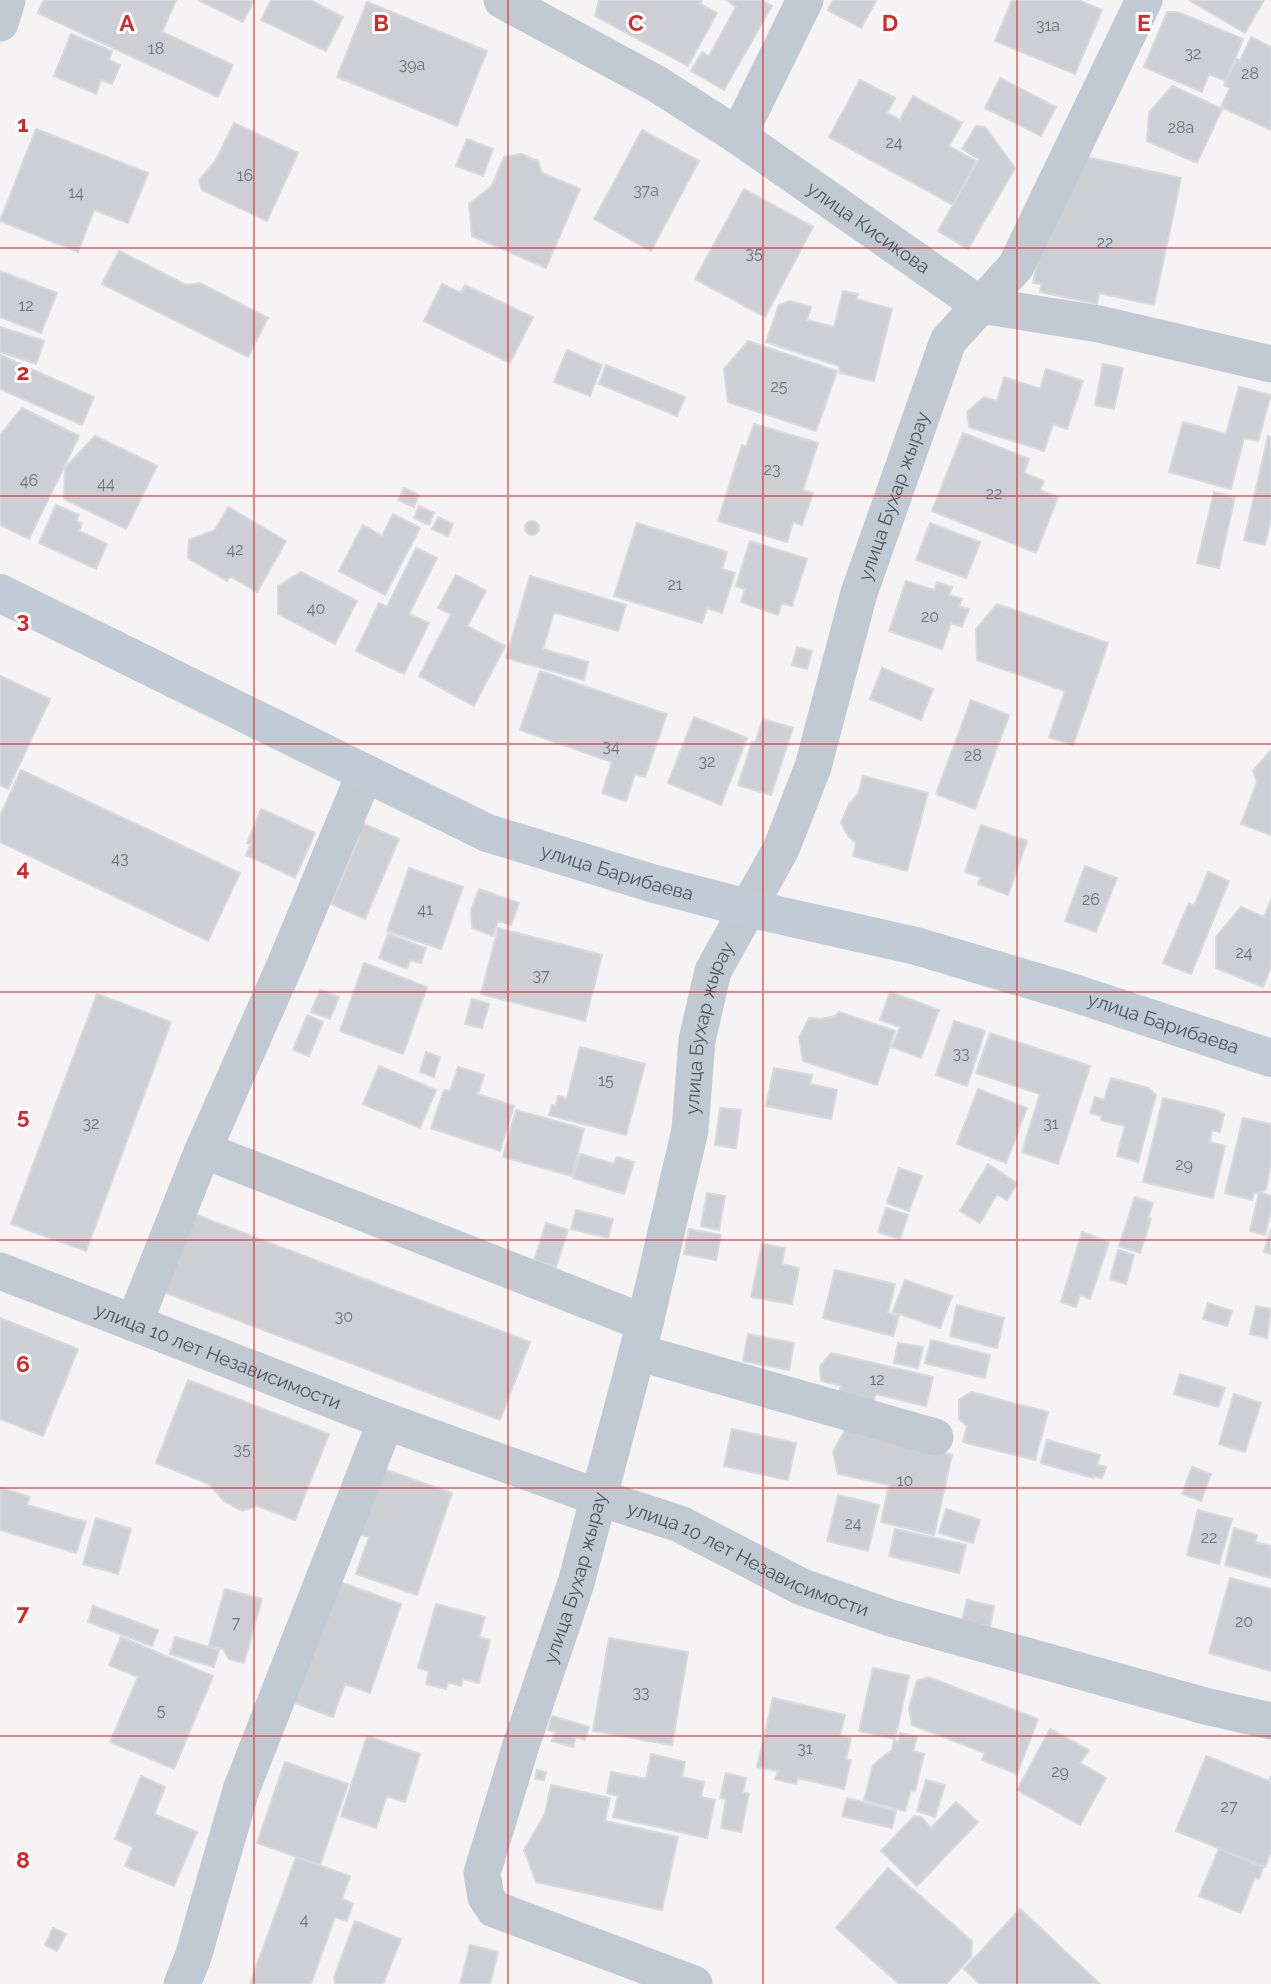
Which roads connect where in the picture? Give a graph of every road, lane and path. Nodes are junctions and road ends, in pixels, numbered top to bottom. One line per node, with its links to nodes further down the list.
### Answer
1 (7, 0): 5 (street)
2 (502, 0): 6 (street, улица Кисикова)
3 (805, 0): 6 (street)
4 (1144, 0): 7 (street, улица Бухар жырау)
5 (0, 23)
6 (738, 136): 7 (street, улица Кисикова)
7 (980, 306): 8 (street, улица Кисикова); 11 (street, улица Бухар жырау)
8 (1271, 365)
9 (0, 593): 10 (street, улица Барибаева)
10 (365, 773): 11 (street, улица Барибаева); 13 (street)
11 (747, 908): 12 (street, улица Барибаева); 16 (street, улица Бухар жырау)
12 (1271, 1058)
13 (203, 1150): 15 (street); 16 (street)
14 (0, 1271): 15 (street, улица 10 лет Независимости)
15 (134, 1323): 17 (street, улица 10 лет Независимости)
16 (641, 1337): 18 (street); 19 (street, улица Бухар жырау)
17 (386, 1421): 19 (street, улица 10 лет Независимости); 21 (street)
18 (935, 1437)
19 (597, 1497): 20 (street, улица 10 лет Независимости); 22 (street, улица Бухар жырау)
20 (1271, 1721)
21 (182, 1984)
22 (694, 1984)

